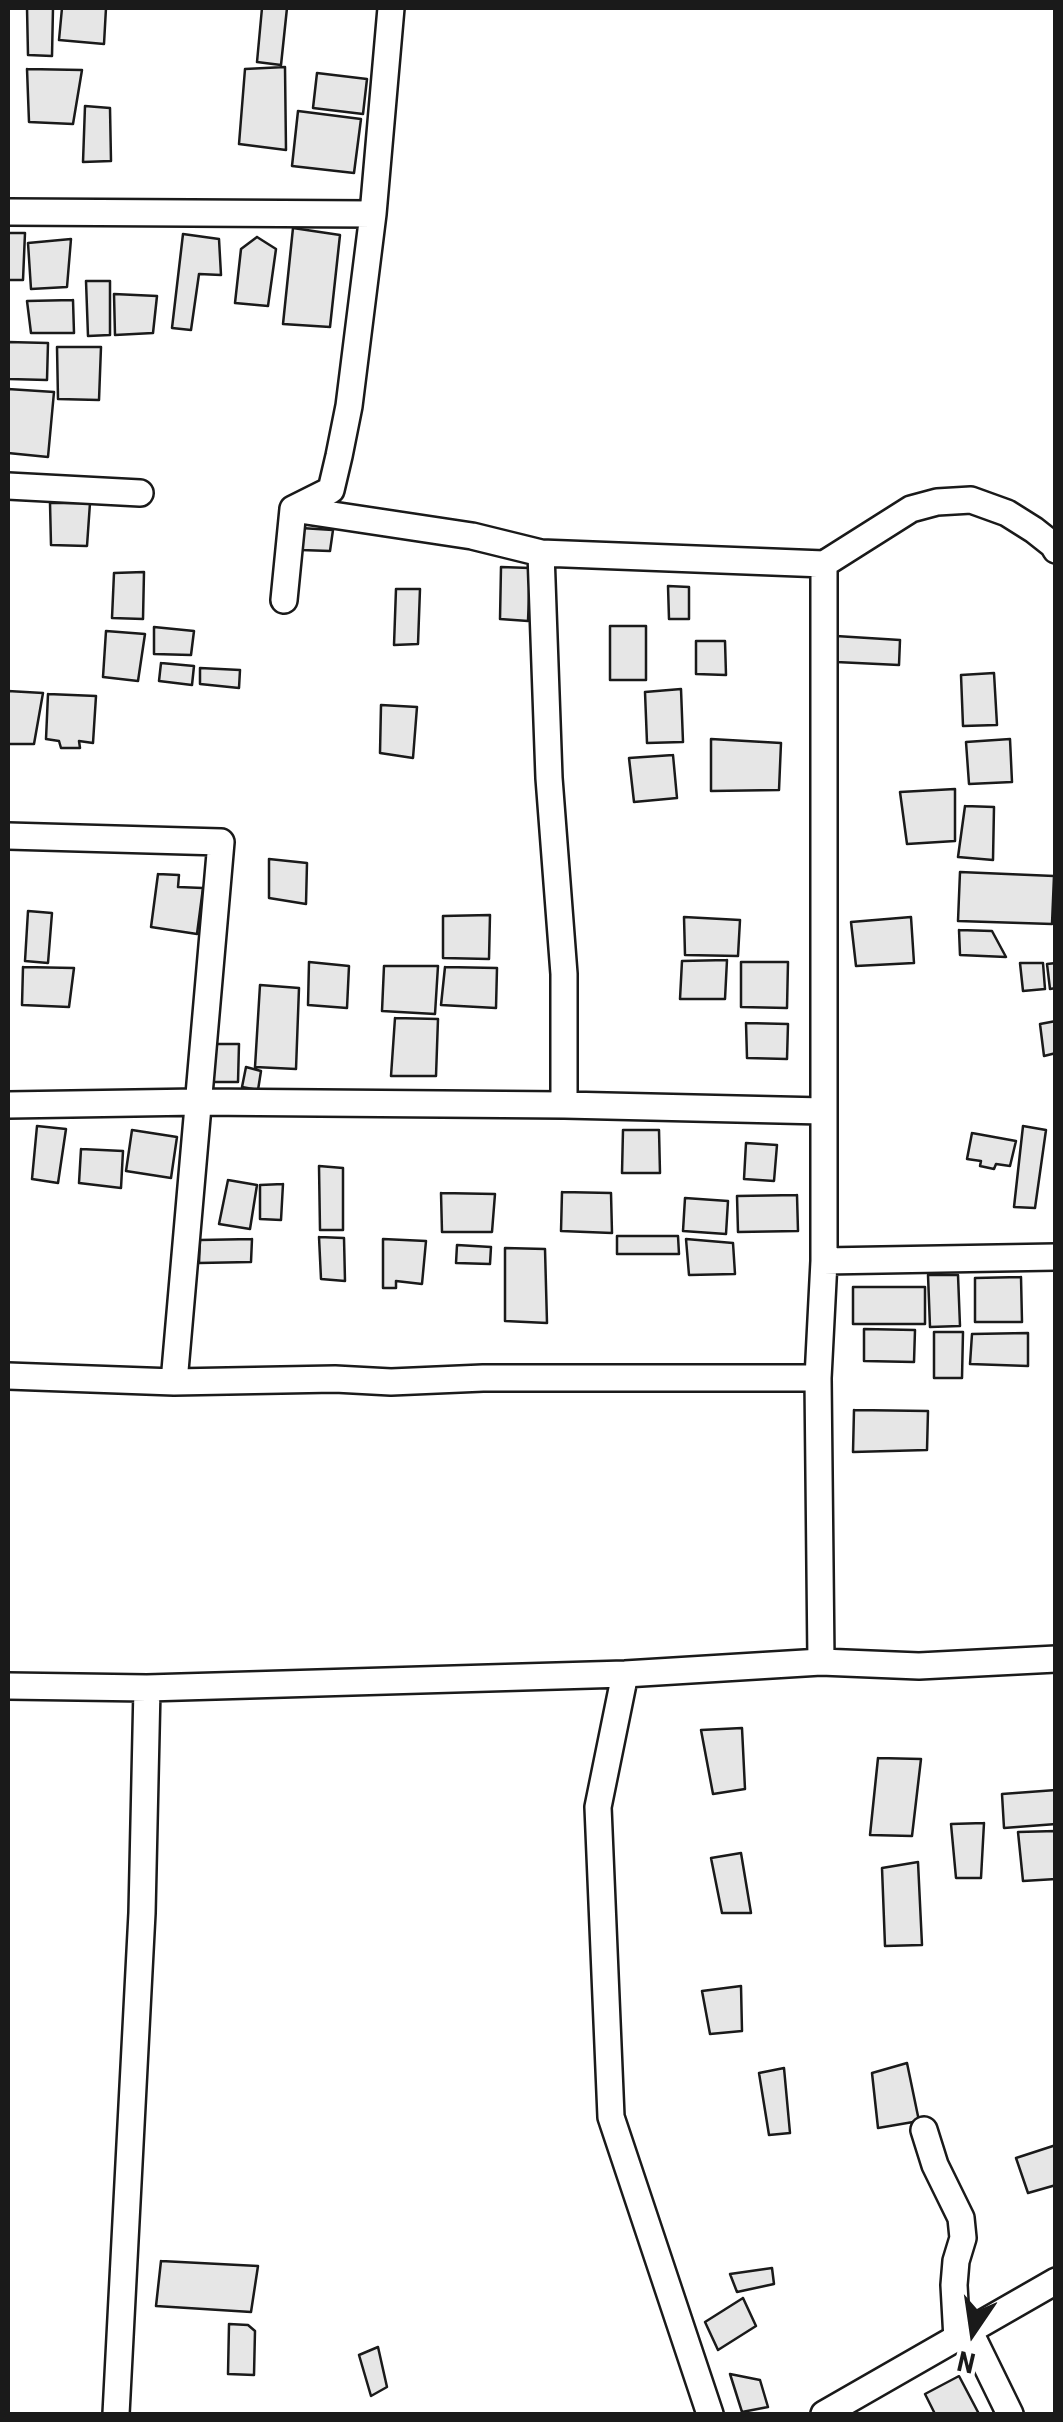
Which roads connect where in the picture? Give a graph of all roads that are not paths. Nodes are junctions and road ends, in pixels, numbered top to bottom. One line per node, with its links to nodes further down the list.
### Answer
1 (392, 8): 3 (street)
2 (8, 212): 3 (street)
3 (373, 214): 6 (street)
4 (8, 486): 5 (street)
5 (140, 492)
6 (293, 510): 8 (street); 10 (street)
7 (1056, 550): 9 (street)
8 (541, 553): 9 (street); 14 (street)
9 (824, 564): 15 (street)
10 (284, 600)
11 (8, 836): 12 (street)
12 (198, 1102): 13 (street); 14 (street); 20 (street)
13 (8, 1105)
14 (564, 1105): 15 (street)
15 (823, 1111): 17 (street)
16 (1056, 1257): 17 (street)
17 (824, 1260): 19 (street)
18 (8, 1376): 20 (street)
19 (818, 1378): 20 (street); 22 (street)
20 (174, 1382)
21 (1056, 1659): 22 (street)
22 (821, 1662): 23 (street)
23 (625, 1674): 25 (street); 30 (street)
24 (8, 1686): 25 (street)
25 (147, 1688): 29 (street)
26 (924, 2130): 28 (street)
27 (1056, 2281): 28 (street)
28 (963, 2335): 31 (street); 32 (street)
29 (116, 2414)
30 (710, 2414)
31 (824, 2414)
32 (1010, 2414)

